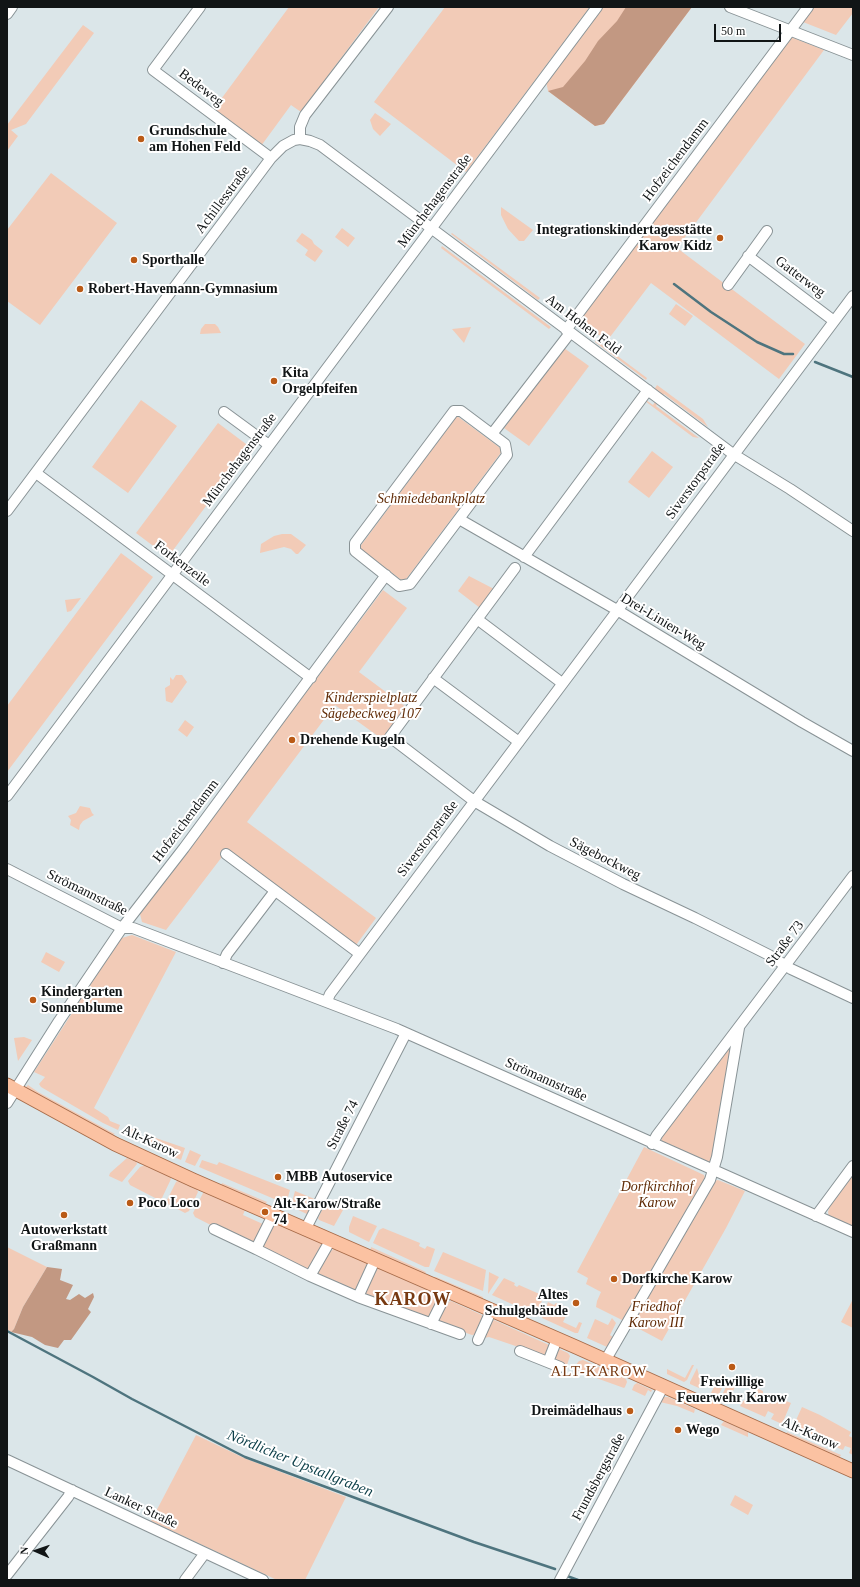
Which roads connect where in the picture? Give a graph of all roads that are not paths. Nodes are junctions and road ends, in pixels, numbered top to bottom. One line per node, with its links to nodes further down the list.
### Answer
1 (12, 7): 7 (street)
2 (200, 7): 11 (street, Bedeweg)
3 (388, 7): 10 (street)
4 (597, 7): 12 (street, Münchehagenstraße)
5 (730, 7): 8 (street)
6 (808, 7): 8 (street, Hofzeichendamm)
7 (7, 14)
8 (790, 31): 9 (street); 18 (street, Hofzeichendamm)
9 (853, 55)
10 (300, 139): 11 (street, Achillesstraße); 12 (street, Am Hohen Feld)
11 (271, 158): 24 (street, Achillesstraße)
12 (432, 228): 18 (street, Am Hohen Feld); 22 (street, Münchehagenstraße)
13 (767, 230): 14 (street)
14 (748, 256): 15 (street); 17 (street, Gatterweg)
15 (728, 285)
16 (853, 296): 17 (street, Siverstorpstraße)
17 (834, 321): 23 (street, Siverstorpstraße)
18 (568, 331): 19 (street, Am Hohen Feld); 21 (street, Hofzeichendamm)
19 (648, 390): 23 (street, Am Hohen Feld); 28 (street)
20 (224, 412): 22 (street)
21 (492, 434): 26 (street); 31 (street)
22 (269, 445): 30 (street, Münchehagenstraße)
23 (733, 454): 27 (street, Am Hohen Feld); 32 (street, Siverstorpstraße)
24 (36, 473): 25 (street, Achillesstraße); 30 (street, Forkenzeile)
25 (7, 511)
26 (459, 519): 28 (street, Drei-Linien-Weg); 31 (street)
27 (853, 531)
28 (524, 557): 32 (street, Drei-Linien-Weg)
29 (515, 568): 33 (street)
30 (172, 574): 34 (street, Forkenzeile); 39 (street, Münchehagenstraße)
31 (386, 575): 34 (street, Hofzeichendamm)
32 (617, 610): 36 (street, Siverstorpstraße); 38 (street, Drei-Linien-Weg)
33 (477, 619): 35 (street); 36 (street)
34 (311, 678): 45 (street, Hofzeichendamm)
35 (433, 678): 37 (street); 40 (street, Sägebockweg)
36 (562, 683): 37 (street, Siverstorpstraße)
37 (519, 742): 40 (street, Siverstorpstraße)
38 (853, 751)
39 (7, 796)
40 (474, 801): 46 (street, Siverstorpstraße); 48 (street, Sägebockweg)
41 (226, 854): 44 (street)
42 (7, 869): 45 (street, Strömannstraße)
43 (853, 876): 48 (street, Straße 73)
44 (275, 891): 46 (street); 47 (street)
45 (122, 928): 47 (street, Strömannstraße); 53 (street, Hofzeichendamm)
46 (360, 954): 50 (street, Siverstorpstraße)
47 (223, 963): 50 (street, Strömannstraße)
48 (786, 966): 49 (street, Sägebockweg); 51 (street, Straße 73)
49 (853, 998)
50 (327, 1001): 52 (street, Strömannstraße)
51 (739, 1028): 55 (street, Straße 73); 57 (street, Straße 73)
52 (406, 1033): 55 (street, Strömannstraße); 61 (street, Straße 74)
53 (12, 1087): 54 (street, Hofzeichendamm); 58 (main road, Alt-Karow)
54 (7, 1103)
55 (652, 1144): 57 (street, Strömannstraße)
56 (853, 1166): 59 (street)
57 (714, 1170): 59 (street, Strömannstraße); 75 (street, Straße 73)
58 (273, 1215): 61 (main road, Alt-Karow); 64 (street)
59 (816, 1216): 62 (street, Strömannstraße)
60 (214, 1229): 64 (street)
61 (305, 1230): 63 (main road, Alt-Karow)
62 (853, 1232)
63 (330, 1241): 65 (main road, Alt-Karow); 66 (street)
64 (256, 1250): 66 (street)
65 (375, 1260): 67 (main road, Alt-Karow); 68 (street)
66 (310, 1276): 68 (street)
67 (447, 1292): 69 (main road, Alt-Karow); 70 (street)
68 (358, 1297): 70 (street)
69 (492, 1311): 72 (main road, Alt-Karow); 73 (street)
70 (431, 1324): 71 (street)
71 (460, 1334)
72 (557, 1339): 75 (main road, Alt-Karow); 76 (street)
73 (478, 1340)
74 (520, 1351): 76 (street)
75 (605, 1361): 78 (main road, Alt-Karow)
76 (548, 1362): 77 (street)
77 (560, 1367)
78 (663, 1387): 80 (main road, Alt-Karow); 86 (street, Frundsbergstraße)
79 (7, 1460): 81 (street, Lanker Straße)
80 (853, 1471)
81 (72, 1490): 82 (street, Lanker Straße); 83 (street)
82 (205, 1553): 84 (street); 85 (street, Lanker Straße)
83 (7, 1575)
84 (185, 1580)
85 (263, 1580)
86 (560, 1580)

